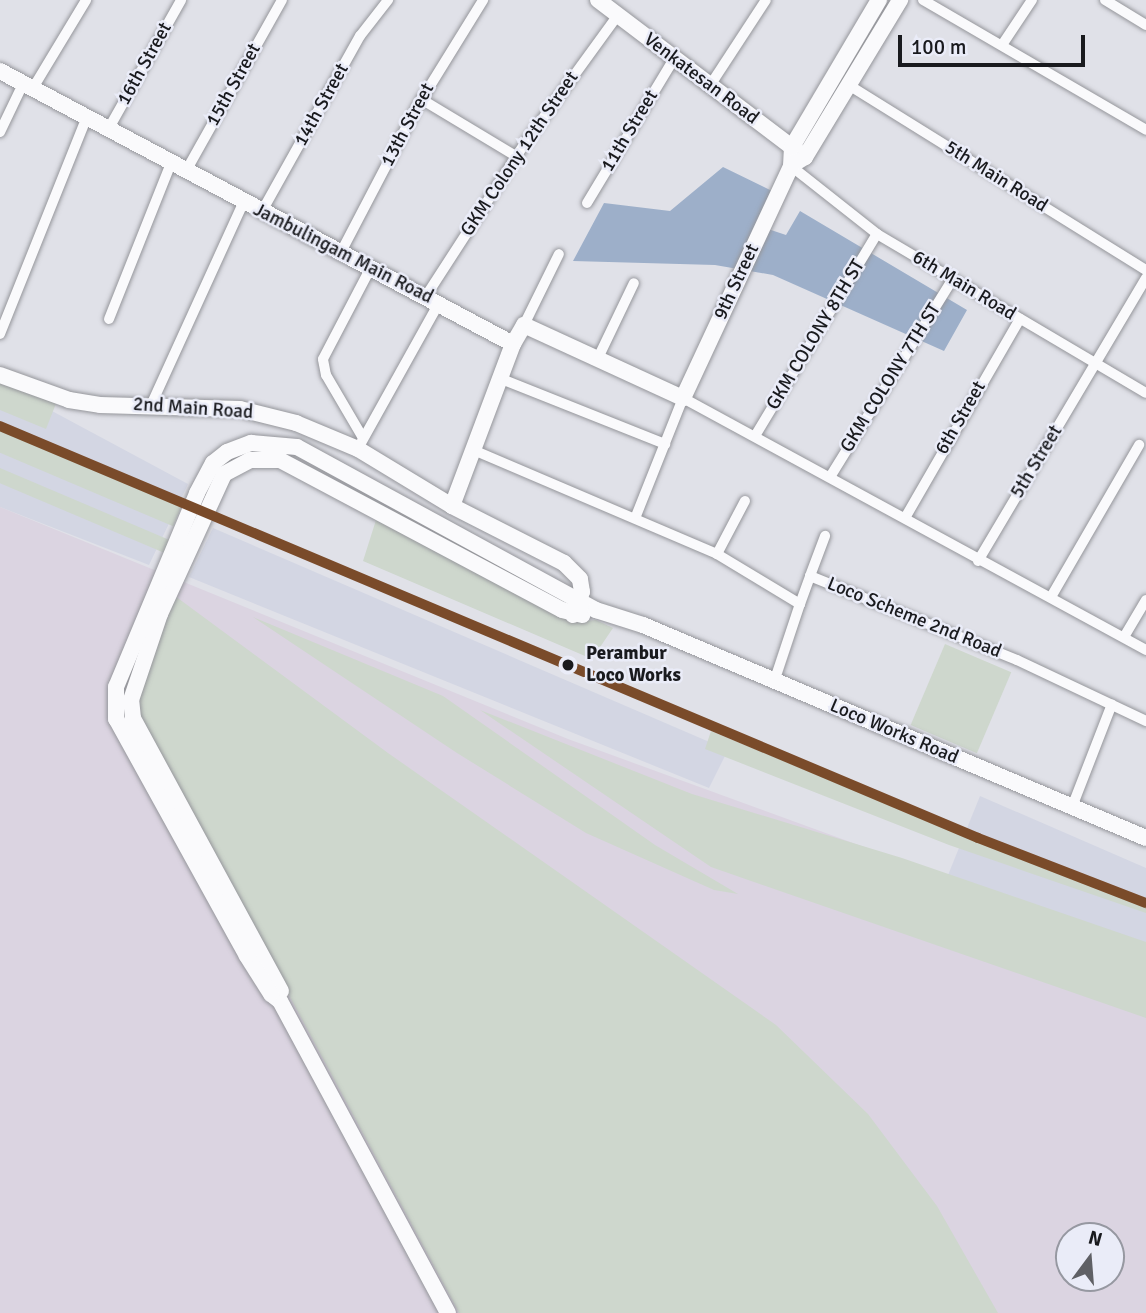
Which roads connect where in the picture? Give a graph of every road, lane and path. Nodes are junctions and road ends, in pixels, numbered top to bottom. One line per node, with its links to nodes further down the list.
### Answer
1 (86, 0): 19 (street)
2 (181, 0): 23 (street, 16th Street)
3 (282, 0): 29 (street, 15th Street)
4 (388, 0): 32 (street, 14th Street)
5 (484, 0): 21 (street, 13th Street)
6 (598, 0): 13 (main road, Venkatesan Road)
7 (766, 0): 20 (street)
8 (879, 0): 26 (main road)
9 (900, 0): 18 (main road, 9th Street)
10 (923, 0): 15 (street)
11 (1032, 0): 15 (street)
12 (1105, 0): 14 (street)
13 (618, 15): 16 (main road, Venkatesan Road); 27 (street, GKM Colony 12th Street)
14 (1146, 25)
15 (1002, 45): 24 (street)
16 (674, 59): 20 (main road, Venkatesan Road); 31 (street, 11th Street)
17 (0, 71): 19 (main road, Jambulingam Main Road)
18 (847, 83): 28 (main road, 9th Street); 37 (street, 5th Main Road)
19 (28, 86): 22 (main road, Jambulingam Main Road); 25 (street)
20 (709, 87): 26 (main road, Venkatesan Road)
21 (421, 99): 27 (street); 34 (street, 13th Street)
22 (87, 116): 23 (main road, Jambulingam Main Road); 44 (street)
23 (109, 128): 29 (main road, Jambulingam Main Road)
24 (1146, 130)
25 (0, 132)
26 (792, 147): 28 (main road, Venkatesan Road)
27 (516, 156): 41 (street, GKM Colony 12th Street)
28 (798, 162): 33 (street, 6th Main Road); 53 (main road, 9th Street)
29 (178, 167): 30 (main road, Jambulingam Main Road); 42 (street, 15th Street)
30 (243, 203): 32 (main road, Jambulingam Main Road); 54 (street)
31 (587, 203)
32 (261, 213): 34 (main road, Jambulingam Main Road)
33 (877, 234): 39 (street, 6th Main Road); 55 (street, GKM COLONY 8TH ST)
34 (340, 254): 36 (main road, Jambulingam Main Road)
35 (559, 254): 45 (street)
36 (370, 269): 41 (main road, Jambulingam Main Road); 56 (street)
37 (1146, 270)
38 (1146, 278): 49 (street, 5th Street)
39 (953, 279): 43 (street, 6th Main Road); 61 (street, GKM COLONY 7TH ST)
40 (634, 283): 48 (street)
41 (432, 300): 47 (main road, Jambulingam Main Road); 56 (street, GKM Colony 12th Street)
42 (109, 319)
43 (1020, 319): 49 (street, 6th Main Road); 65 (street, 6th Street)
44 (3, 321): 46 (street)
45 (524, 325): 47 (main road); 48 (main road)
46 (0, 334)
47 (513, 344): 51 (main road)
48 (598, 358): 53 (main road)
49 (1096, 364): 52 (street, 6th Main Road); 68 (street, 5th Street)
50 (0, 375): 54 (main road, 2nd Main Road)
51 (499, 378): 57 (street); 59 (main road)
52 (1146, 393)
53 (682, 398): 55 (street); 57 (street)
54 (152, 403): 56 (main road, 2nd Main Road)
55 (755, 436): 61 (street)
56 (361, 443): 63 (main road, 2nd Main Road)
57 (665, 444): 64 (street)
58 (1139, 444): 70 (street)
59 (471, 449): 63 (main road); 64 (street, Loco Scheme 2nd Road)
60 (218, 468): 73 (main road, Loco Works Road); 81 (main road); 81 (main road)
61 (830, 477): 65 (street)
62 (745, 501): 67 (street)
63 (452, 506): 73 (main road, 2nd Main Road)
64 (636, 516): 67 (street, Loco Scheme 2nd Road)
65 (905, 518): 68 (street)
66 (825, 536): 69 (street)
67 (718, 554): 72 (street, Loco Scheme 2nd Road)
68 (978, 561): 70 (street)
69 (810, 576): 72 (street, Loco Scheme 2nd Road); 77 (street, Loco Scheme 2nd Road)
70 (1051, 597): 74 (street)
71 (1146, 600): 74 (street)
72 (800, 604): 76 (street)
73 (576, 607): 76 (main road, Loco Works Road)
74 (1124, 637): 75 (street)
75 (1146, 650)
76 (774, 682): 79 (main road, Loco Works Road)
77 (1112, 704): 78 (street, Loco Scheme 2nd Road); 79 (street)
78 (1146, 721)
79 (1072, 807): 80 (main road, Loco Works Road)
80 (1146, 838)
81 (280, 1001): 82 (main road)
82 (448, 1313)

